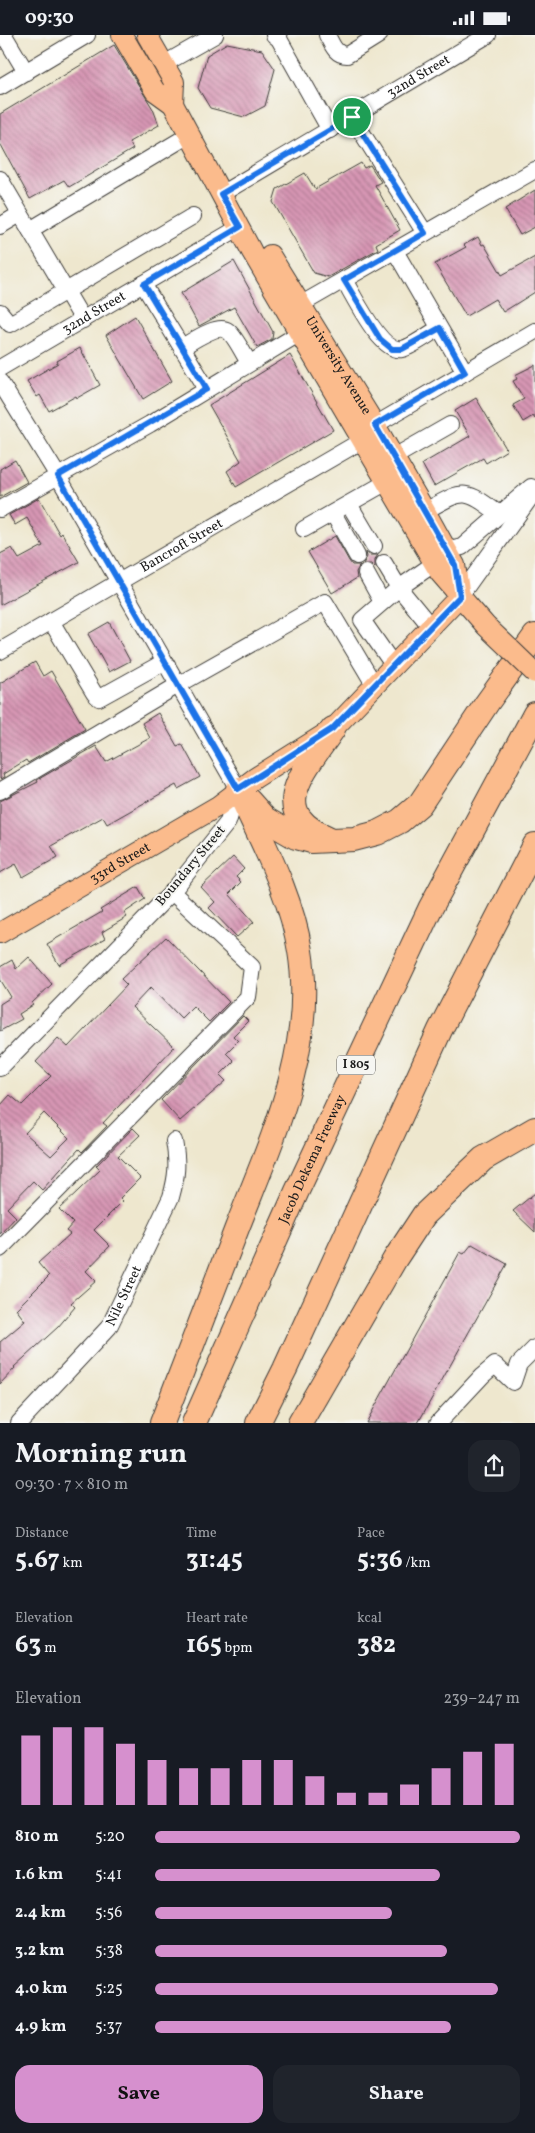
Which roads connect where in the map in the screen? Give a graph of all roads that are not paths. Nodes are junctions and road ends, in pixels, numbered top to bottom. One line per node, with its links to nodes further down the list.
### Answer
1 (4, 35): 11 (street)
2 (87, 35): 11 (street)
3 (122, 35): 13 (main road, University Avenue)
4 (148, 35): 10 (main road, University Avenue)
5 (215, 35): 10 (street)
6 (274, 35): 15 (street)
7 (327, 35): 8 (street)
8 (379, 35)
9 (488, 35): 14 (street, 32nd Street)
10 (164, 64): 13 (main road, University Avenue)
11 (26, 72): 12 (street)
12 (0, 87)
13 (173, 104): 16 (main road, University Avenue)
14 (352, 117): 15 (street, 32nd Street); 25 (street)
15 (330, 130): 19 (street, 32nd Street)
16 (189, 135): 19 (main road, University Avenue); 24 (street)
17 (535, 170): 25 (street)
18 (0, 179): 20 (street)
19 (221, 194): 23 (main road, University Avenue)
20 (20, 214): 22 (street); 24 (street)
21 (192, 216): 29 (street)
22 (0, 226)
23 (240, 227): 28 (street, 32nd Street); 30 (main road, University Avenue); 35 (main road, University Avenue)
24 (30, 230): 29 (street)
25 (425, 233): 26 (street)
26 (395, 251): 27 (street); 33 (street)
27 (344, 280): 30 (street); 33 (street)
28 (144, 284): 32 (street, 32nd Street); 36 (street)
29 (66, 292): 31 (street); 32 (street)
30 (300, 305): 43 (main road, University Avenue)
31 (0, 313)
32 (83, 320): 38 (street, 32nd Street)
33 (440, 328): 39 (street)
34 (535, 331): 39 (street, Bancroft Street)
35 (300, 333): 37 (street); 43 (main road, University Avenue)
36 (182, 347): 37 (street); 41 (street)
37 (249, 363): 41 (street)
38 (0, 368)
39 (465, 372): 43 (street, Bancroft Street)
40 (0, 382): 45 (street)
41 (207, 389): 45 (street)
42 (450, 425): 44 (street)
43 (369, 432): 44 (main road, University Avenue); 46 (main road, University Avenue); 60 (street, Bancroft Street)
44 (394, 457): 51 (main road, University Avenue)
45 (58, 476): 50 (street); 60 (street)
46 (387, 482): 49 (street); 57 (main road, University Avenue)
47 (535, 484): 53 (street)
48 (535, 491): 62 (street)
49 (349, 504): 52 (street); 55 (street)
50 (0, 509)
51 (425, 511): 53 (street); 57 (main road, University Avenue)
52 (333, 513): 54 (street); 56 (street)
53 (499, 514): 57 (street)
54 (304, 529)
55 (374, 546)
56 (357, 556)
57 (440, 556): 61 (street); 62 (main road, University Avenue)
58 (384, 563): 61 (street)
59 (366, 573): 63 (street)
60 (119, 581): 64 (street, Bancroft Street); 68 (street)
61 (399, 588): 63 (street); 65 (street)
62 (460, 596): 65 (main road); 70 (main road, bridge)
63 (382, 602): 69 (street)
64 (51, 621): 67 (street, Bancroft Street); 68 (street)
65 (431, 627): 69 (main road)
66 (535, 636): 77 (highway)
67 (0, 651)
68 (164, 662): 71 (street)
69 (394, 665): 72 (main road)
70 (535, 673)
71 (178, 685): 72 (street); 75 (street); 76 (street)
72 (375, 686): 74 (main road)
73 (535, 714): 88 (highway, Jacob Dekema Freeway / I 805)
74 (332, 729): 75 (main road); 77 (highway)
75 (238, 789): 77 (highway); 79 (street, Boundary Street); 80 (main road, 33rd Street); 87 (highway)
76 (0, 791)
77 (332, 840)
78 (535, 845): 89 (highway)
79 (172, 892): 81 (street, Boundary Street); 84 (street)
80 (0, 933)
81 (0, 1068)
82 (535, 1129): 90 (highway)
83 (174, 1141): 86 (street, Nile Street)
84 (0, 1249)
85 (535, 1349): 91 (street)
86 (19, 1423)
87 (162, 1423)
88 (194, 1423)
89 (258, 1423)
90 (300, 1423)
91 (438, 1423)

